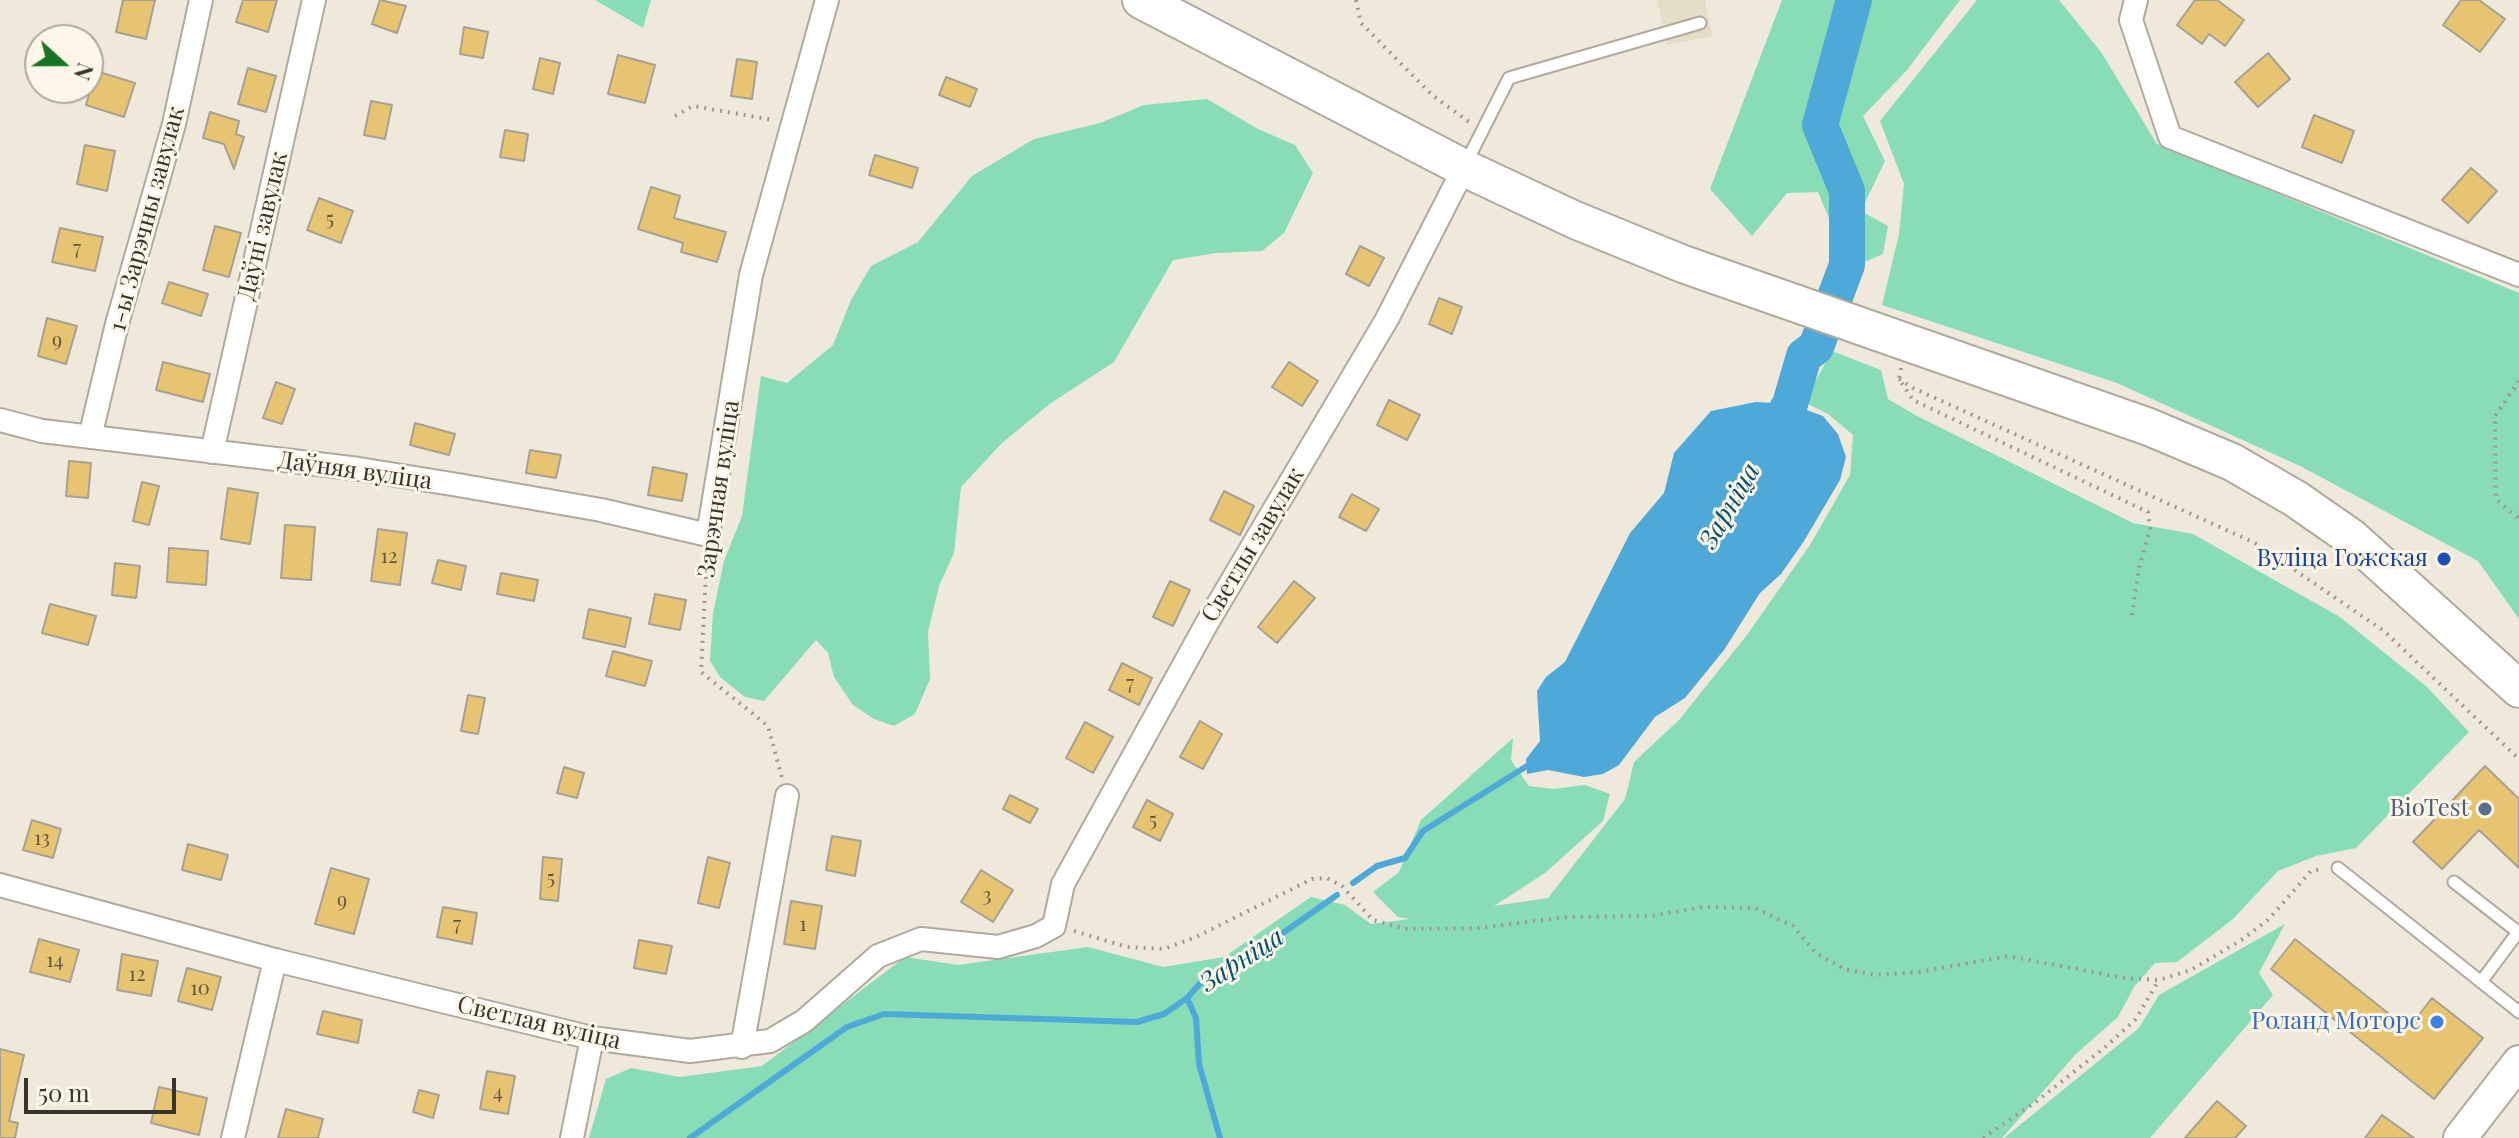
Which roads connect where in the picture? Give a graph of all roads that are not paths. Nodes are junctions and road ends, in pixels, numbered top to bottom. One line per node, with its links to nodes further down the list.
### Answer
1 (201, 0): 10 (street, 1-ы Зарэчны завулак)
2 (314, 0): 11 (street, Даўні завулак)
3 (827, 0): 12 (street, Зарэчная вуліца)
4 (1141, 0): 7 (main road)
5 (2136, 0): 8 (street)
6 (1700, 23): 7 (lane)
7 (1464, 166): 13 (main road); 18 (street, Светлы завулак)
8 (2519, 275)
9 (0, 420): 10 (street, Даўняя вуліца)
10 (90, 437): 11 (street, Даўняя вуліца)
11 (212, 452): 12 (street, Даўняя вуліца)
12 (708, 535)
13 (2519, 689)
14 (787, 796): 23 (street)
15 (2338, 868): 20 (lane)
16 (2454, 882): 20 (lane)
17 (1, 891): 19 (street, Светлая вуліца)
18 (1054, 926): 23 (street, Светлая вуліца)
19 (275, 960): 22 (street, Светлая вуліца); 25 (street)
20 (2481, 982): 21 (lane)
21 (2519, 1012)
22 (592, 1038): 23 (street, Светлая вуліца); 26 (street)
23 (742, 1047)
24 (2519, 1062): 27 (street)
25 (233, 1138)
26 (572, 1138)
27 (2460, 1138)

